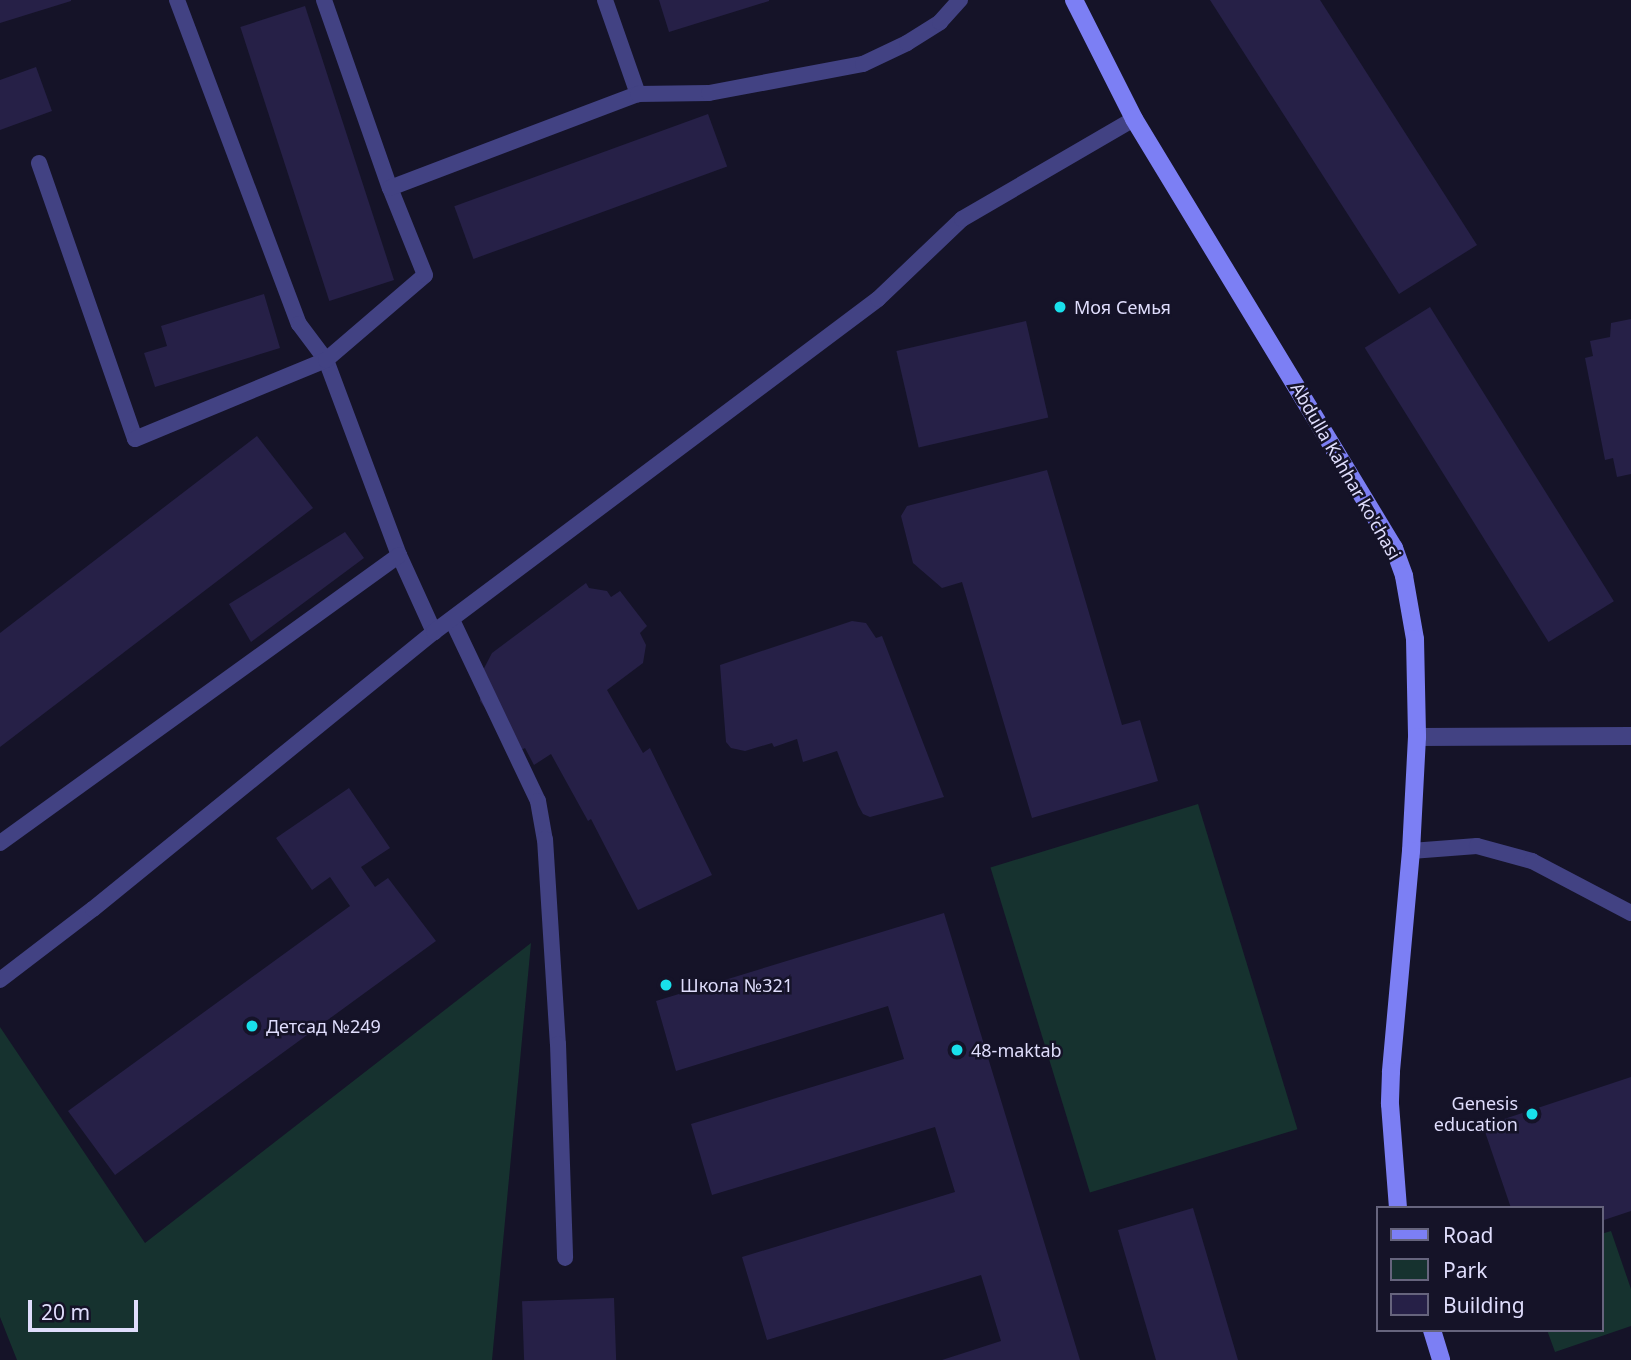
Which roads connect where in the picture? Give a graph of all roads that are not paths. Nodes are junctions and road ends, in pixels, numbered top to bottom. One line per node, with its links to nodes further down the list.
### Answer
1 (177, 0): 2 (lane); 11 (lane)
2 (184, 0)
3 (324, 0): 10 (lane)
4 (605, 0): 7 (lane)
5 (960, 0): 7 (lane)
6 (1074, 0): 8 (street, Abdulla Kahhar ko'chasi)
7 (638, 94): 10 (lane)
8 (1134, 119): 13 (lane); 16 (street, Abdulla Kahhar ko'chasi)
9 (39, 163): 11 (lane)
10 (390, 188): 11 (lane)
11 (326, 360): 12 (lane)
12 (400, 555): 14 (lane); 17 (lane)
13 (452, 620): 14 (lane); 22 (lane)
14 (434, 632): 20 (lane)
15 (1631, 736): 16 (street)
16 (1417, 737): 18 (street, Abdulla Kahhar ko'chasi)
17 (0, 843)
18 (1411, 851): 19 (lane); 21 (street, Abdulla Kahhar ko'chasi)
19 (1631, 913)
20 (0, 980)
21 (1398, 1206)
22 (565, 1258)
23 (1433, 1332): 24 (street)
24 (1441, 1360)

